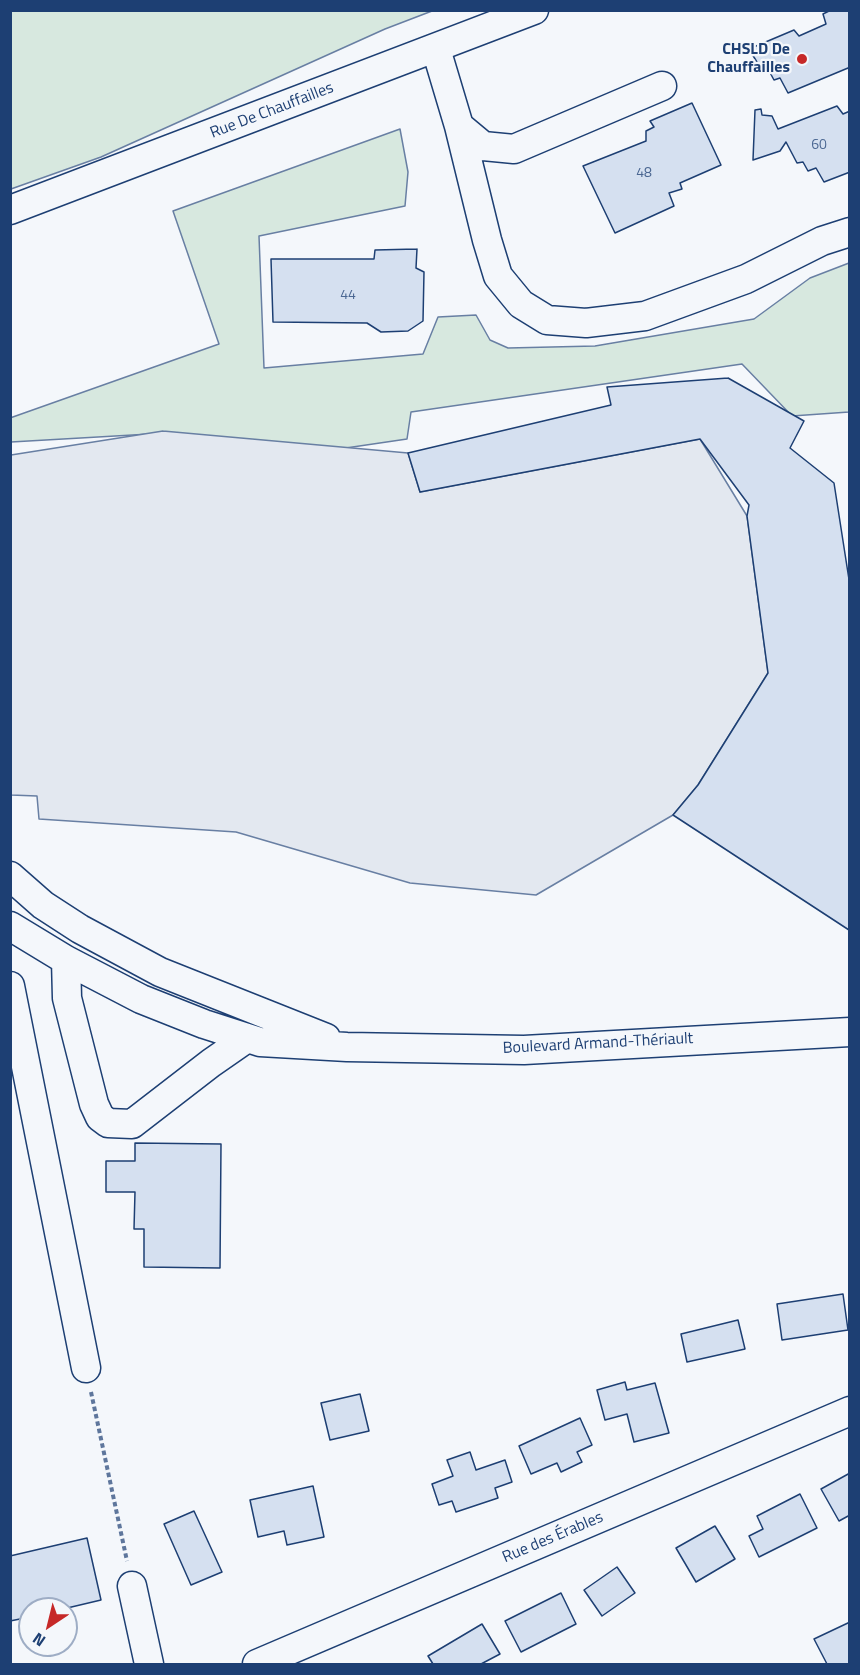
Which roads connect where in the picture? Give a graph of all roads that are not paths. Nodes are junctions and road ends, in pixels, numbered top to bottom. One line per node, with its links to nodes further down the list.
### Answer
1 (534, 10): 2 (street, Rue De Chauffailles)
2 (436, 49): 4 (street); 5 (street, Rue De Chauffailles)
3 (662, 86): 4 (street)
4 (459, 126): 6 (street)
5 (10, 210)
6 (849, 232)
7 (10, 876): 13 (street, Boulevard Armand-Thériault)
8 (10, 926): 9 (street, Boulevard Armand-Thériault)
9 (66, 960): 12 (street, Boulevard Armand-Thériault); 12 (street)
10 (10, 986): 14 (street)
11 (849, 1032): 13 (street, Boulevard Armand-Thériault)
12 (248, 1038): 13 (street, Boulevard Armand-Thériault)
13 (347, 1047)
14 (86, 1368)
15 (849, 1411): 18 (street, Rue des Érables)
16 (132, 1586): 17 (street)
17 (149, 1665)
18 (257, 1665)

